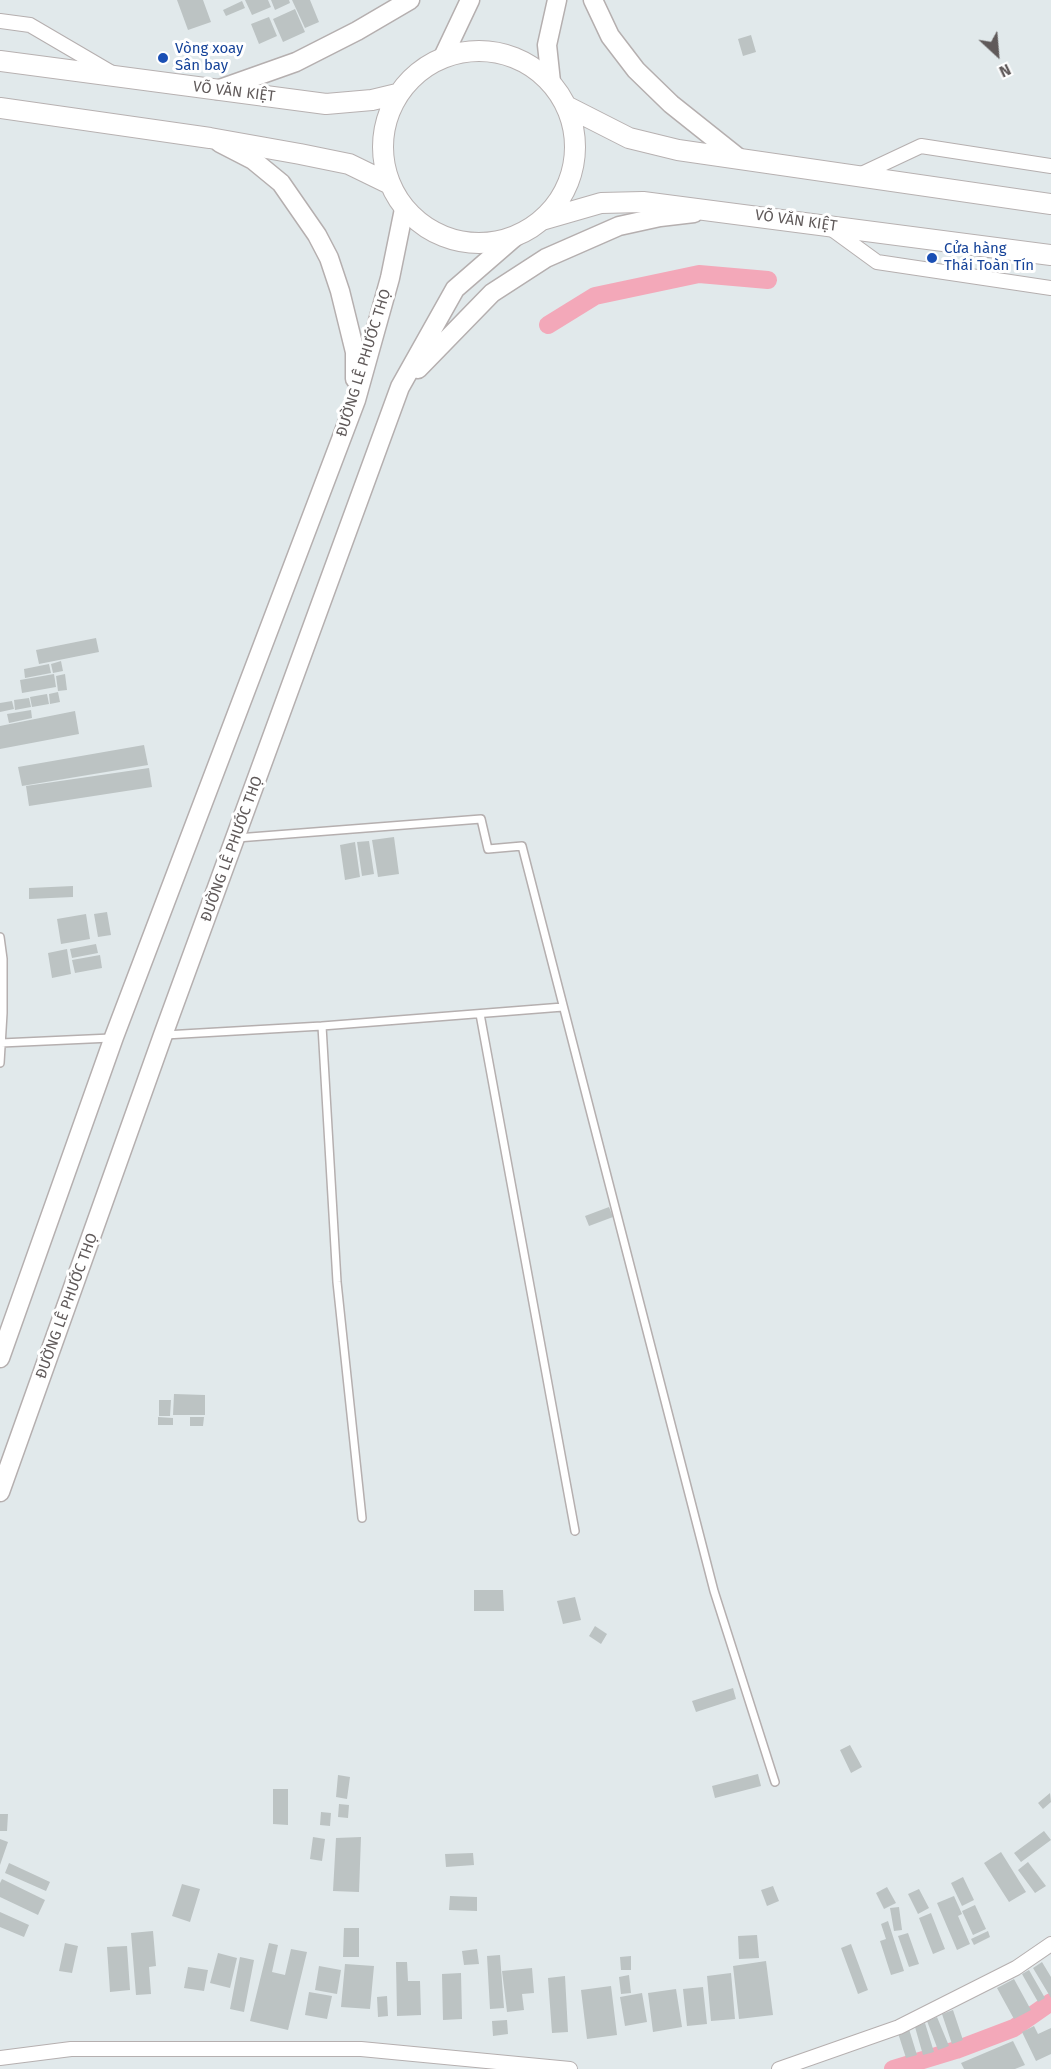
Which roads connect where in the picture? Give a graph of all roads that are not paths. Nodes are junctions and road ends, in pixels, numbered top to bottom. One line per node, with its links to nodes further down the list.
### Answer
1 (410, 0): 10 (street)
2 (470, 0): 6 (street)
3 (557, 0): 9 (street)
4 (593, 0): 15 (street)
5 (0, 21): 8 (street)
6 (442, 57): 9 (main road); 11 (main road)
7 (0, 61): 8 (main road, VÕ VĂN KIỆT)
8 (119, 77): 10 (main road, VÕ VĂN KIỆT)
9 (551, 82): 12 (main road)
10 (217, 90): 11 (main road, VÕ VĂN KIỆT)
11 (397, 94): 18 (main road)
12 (568, 107): 15 (main road); 22 (main road)
13 (0, 108): 14 (main road)
14 (210, 138): 18 (main road); 28 (street)
15 (740, 159): 17 (main road)
16 (1051, 166): 17 (street)
17 (856, 176): 19 (main road)
18 (388, 183): 20 (main road)
19 (1051, 204)
20 (404, 209): 24 (main road); 28 (street, ĐƯỜNG LÊ PHƯỚC THỌ)
21 (717, 210): 22 (main road, VÕ VĂN KIỆT); 23 (main road, VÕ VĂN KIỆT); 27 (street)
22 (542, 220): 24 (main road)
23 (827, 226): 25 (main road, VÕ VĂN KIỆT); 26 (street)
24 (516, 236): 27 (street, ĐƯỜNG LÊ PHƯỚC THỌ)
25 (1051, 255)
26 (1051, 288)
27 (400, 387): 29 (street, ĐƯỜNG LÊ PHƯỚC THỌ)
28 (356, 400): 35 (street, ĐƯỜNG LÊ PHƯỚC THỌ)
29 (237, 838): 31 (lane); 34 (street, ĐƯỜNG LÊ PHƯỚC THỌ)
30 (0, 937): 36 (lane)
31 (563, 1007): 32 (lane); 42 (lane)
32 (480, 1014): 33 (lane); 41 (lane)
33 (322, 1026): 34 (lane); 40 (lane)
34 (163, 1035): 39 (street, ĐƯỜNG LÊ PHƯỚC THỌ)
35 (114, 1037): 36 (lane); 38 (street, ĐƯỜNG LÊ PHƯỚC THỌ)
36 (1, 1043): 37 (lane)
37 (0, 1063)
38 (0, 1358)
39 (0, 1492)
40 (362, 1518)
41 (575, 1531)
42 (775, 1782)
43 (1051, 1944): 46 (street)
44 (0, 2058): 45 (street)
45 (570, 2069)
46 (779, 2069)

